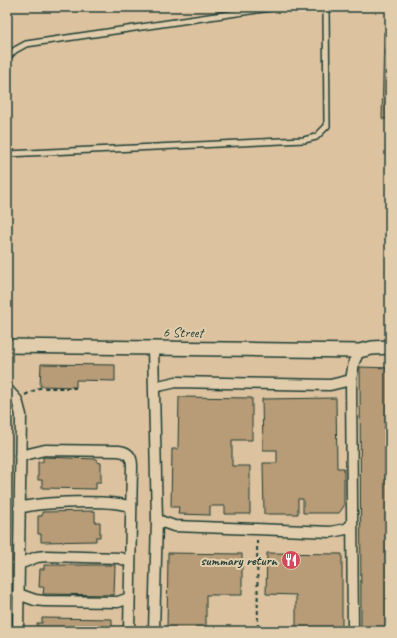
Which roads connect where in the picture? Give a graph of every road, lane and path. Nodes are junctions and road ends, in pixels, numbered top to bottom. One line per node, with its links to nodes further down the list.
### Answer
1 (278, 7): 3 (lane)
2 (326, 7): 4 (lane)
3 (7, 58)
4 (7, 154)
5 (7, 346): 7 (street, 6 Street)
6 (390, 347): 8 (street, 6 Street)
7 (153, 348): 8 (street, 6 Street); 11 (street)
8 (359, 351): 9 (street, 6 Street); 10 (street)
9 (390, 355)
10 (351, 380): 11 (street); 19 (street)
11 (154, 387): 18 (street)
12 (76, 388): 14 (path)
13 (7, 389): 14 (street)
14 (17, 400): 15 (street)
15 (20, 456): 16 (street); 17 (street)
16 (131, 507): 17 (street); 21 (street)
17 (19, 508): 22 (street)
18 (156, 520): 20 (street); 27 (street)
19 (352, 524): 20 (street); 29 (street)
20 (257, 529): 28 (path)
21 (130, 562): 22 (street); 24 (street)
22 (19, 564): 23 (street)
23 (18, 594): 24 (street); 25 (street)
24 (130, 598): 26 (street)
25 (18, 631)
26 (129, 631)
27 (154, 631)
28 (258, 631)
29 (353, 631)

